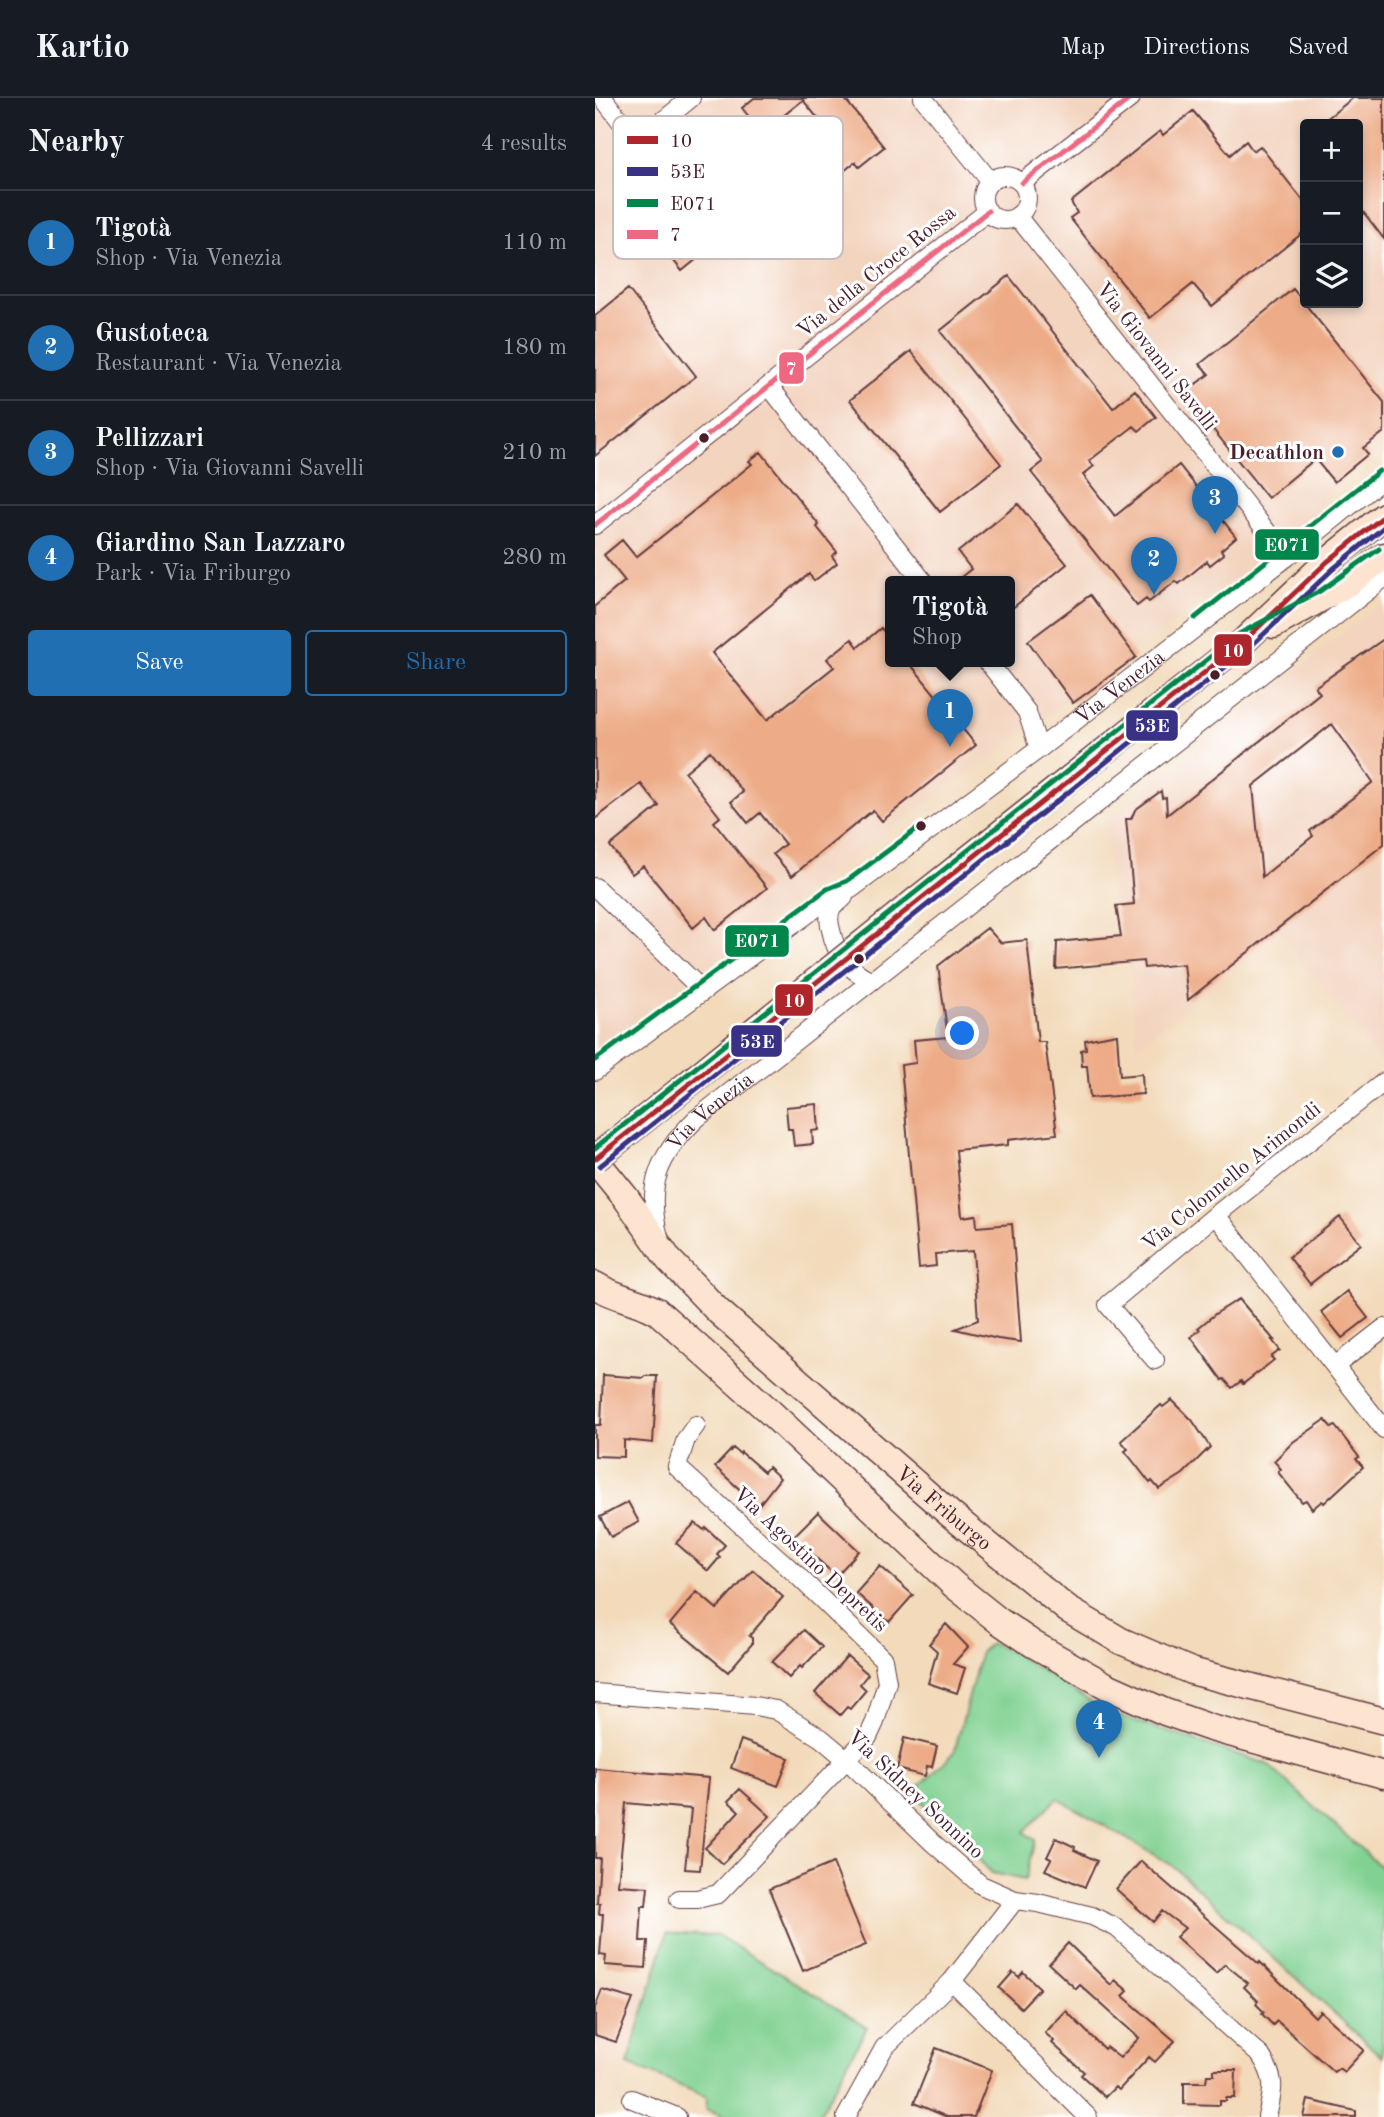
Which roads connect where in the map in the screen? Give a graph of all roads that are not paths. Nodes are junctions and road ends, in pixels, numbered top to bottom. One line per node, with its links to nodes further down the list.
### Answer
1 (603, 98): 5 (street)
2 (691, 98): 6 (street)
3 (923, 98): 7 (street)
4 (1131, 98): 8 (street)
5 (617, 116)
6 (669, 116)
7 (990, 181): 8 (street); 9 (street, Via della Croce Rossa)
8 (1022, 183): 10 (street)
9 (988, 211): 10 (street, Via della Croce Rossa); 11 (street, Via della Croce Rossa)
10 (1017, 216): 16 (street, Via Giovanni Savelli)
11 (769, 386): 14 (street, Via della Croce Rossa); 17 (street)
12 (1384, 478): 16 (street, Via Venezia)
13 (1384, 516): 20 (street, Via Venezia)
14 (595, 524)
15 (1384, 556): 19 (street, Via Venezia)
16 (1287, 557): 23 (street, Via Venezia)
17 (919, 576)
18 (1384, 578): 21 (street, Via Venezia)
19 (1348, 583): 20 (street, Via Venezia); 21 (street, Via Venezia)
20 (1244, 641): 30 (street, Via Venezia, bridge)
21 (1288, 655): 26 (street, Via Venezia)
22 (992, 667): 23 (street)
23 (1039, 749): 25 (street, Via Venezia)
24 (595, 887): 27 (street)
25 (851, 889): 26 (street, Via Venezia); 27 (street, Via Venezia)
26 (870, 981): 32 (street, Via Venezia)
27 (703, 991): 28 (street, Via Venezia)
28 (595, 1070)
29 (1384, 1083): 31 (street, Via Colonnello Arimondi)
30 (595, 1159): 32 (street, Via Friburgo)
31 (1216, 1215): 35 (street, Via Colonnello Arimondi); 36 (street)
32 (664, 1254): 40 (street, Via Friburgo)
33 (600, 1291): 41 (street)
34 (1384, 1328): 36 (street)
35 (1155, 1360)
36 (1335, 1367): 38 (street)
37 (696, 1425): 42 (street, Via Agostino Depretis)
38 (1384, 1429)
39 (595, 1693): 42 (street, Via Sidney Sonnino)
40 (1384, 1721)
41 (1292, 1751): 43 (street); 44 (street)
42 (846, 1759): 45 (street, Via Agostino Depretis); 46 (street, Via Sidney Sonnino)
43 (1384, 1775)
44 (1384, 1790)
45 (679, 1899)
46 (1015, 1900): 47 (street); 52 (street, Via Sidney Sonnino)
47 (952, 1981): 50 (street); 51 (street)
48 (632, 2099): 49 (street)
49 (677, 2117)
50 (846, 2117)
51 (1088, 2117)
52 (1267, 2117)

